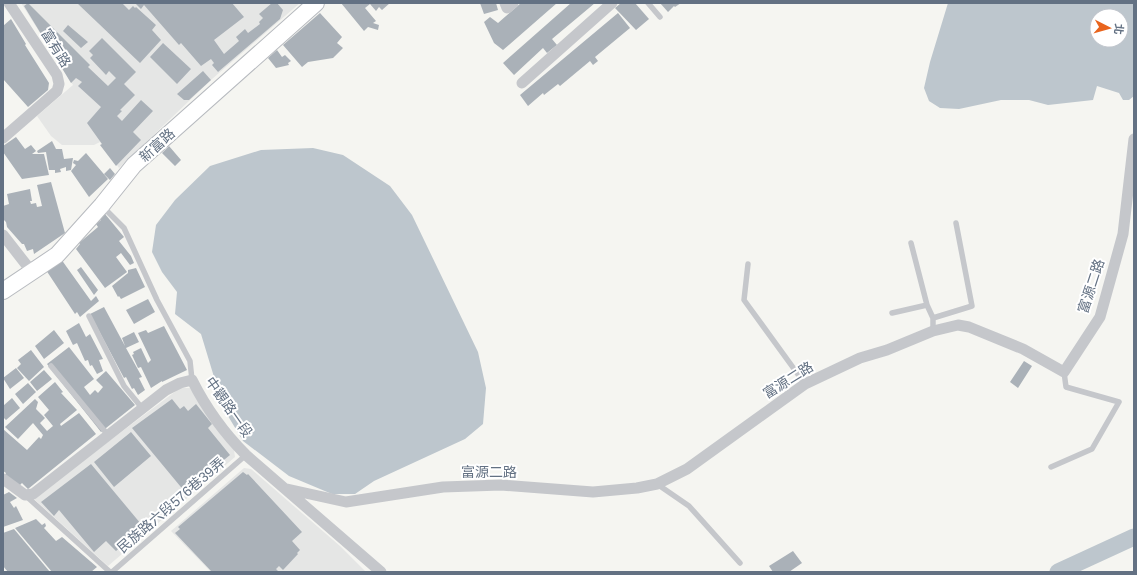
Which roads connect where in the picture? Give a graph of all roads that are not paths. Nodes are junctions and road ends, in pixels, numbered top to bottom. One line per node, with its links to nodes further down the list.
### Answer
1 (9, 3): 7 (street, 富有路)
2 (316, 3): 10 (street, 新富路)
3 (612, 3): 6 (street)
4 (648, 3): 5 (lane)
5 (660, 17)
6 (522, 83)
7 (3, 138)
8 (1134, 138): 9 (street, 富源二路)
9 (1134, 142): 23 (street, 富源二路)
10 (102, 205): 15 (street, 新富路); 24 (lane)
11 (956, 223): 20 (lane)
12 (3, 235): 15 (street)
13 (911, 243): 17 (lane)
14 (748, 264): 25 (lane)
15 (32, 272): 16 (street, 新富路)
16 (3, 291)
17 (926, 305): 18 (lane); 20 (lane)
18 (892, 313)
19 (89, 316): 26 (lane)
20 (933, 318): 21 (lane)
21 (933, 331): 23 (street, 富源二路); 25 (street, 富源二路)
22 (51, 366): 27 (lane)
23 (1064, 372): 29 (lane)
24 (192, 380): 26 (street, 中觀路一段); 28 (street, 中觀路一段)
25 (805, 384): 31 (street, 富源二路)
26 (142, 408): 27 (street, 中觀路一段)
27 (108, 435): 33 (street, 中觀路一段)
28 (246, 455): 32 (street, 中觀路一段); 35 (lane, 民族路六段576巷39弄)
29 (1050, 466)
30 (3, 479): 33 (street)
31 (657, 484): 32 (street, 富源二路); 34 (lane)
32 (287, 490): 36 (street, 中觀路一段)
33 (25, 495): 35 (lane)
34 (740, 563)
35 (111, 572)
36 (381, 572)

